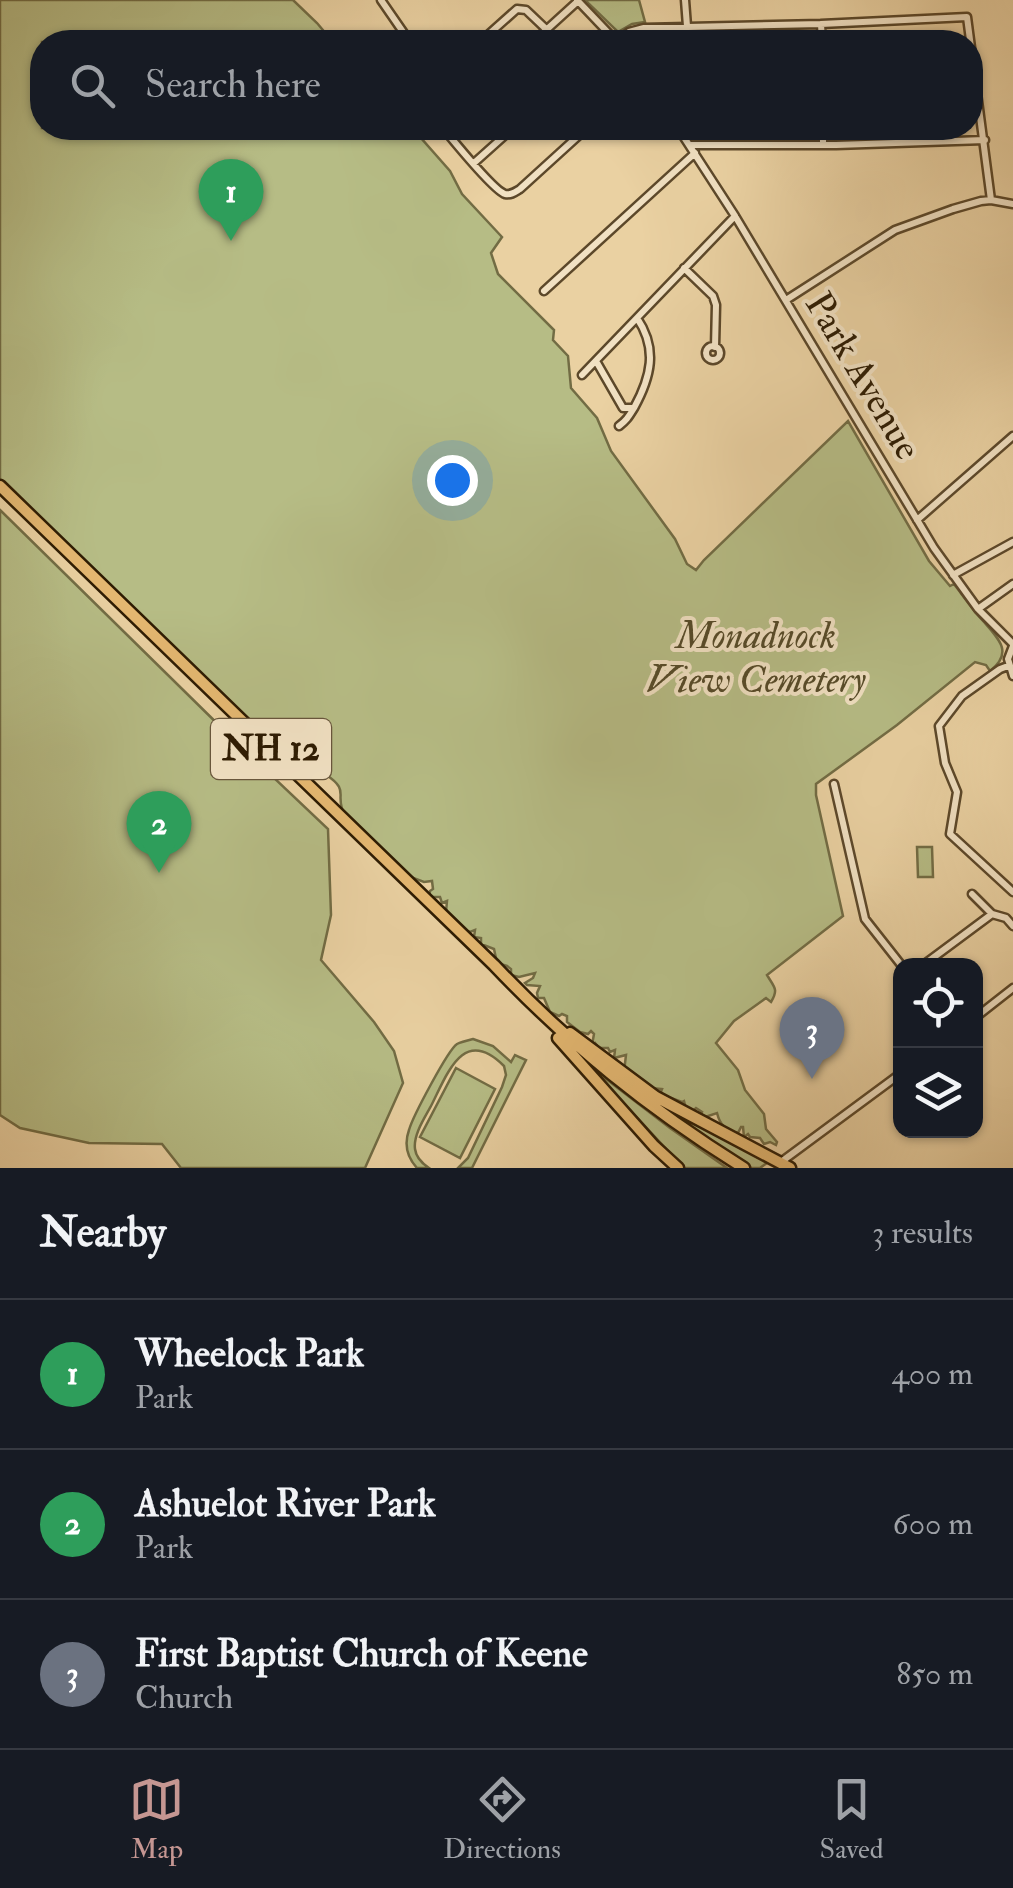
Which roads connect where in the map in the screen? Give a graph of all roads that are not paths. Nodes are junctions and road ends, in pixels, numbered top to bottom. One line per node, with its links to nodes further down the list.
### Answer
1 (686, 0): 5 (street)
2 (383, 1): 6 (street)
3 (577, 1): 8 (street); 9 (street)
4 (821, 24): 5 (street); 11 (street); 12 (street)
5 (687, 26): 10 (street)
6 (402, 30)
7 (494, 30): 8 (street)
8 (547, 30)
9 (603, 30)
10 (634, 30)
11 (821, 30)
12 (968, 30)
13 (983, 130): 19 (street)
14 (454, 140): 23 (street)
15 (499, 140): 23 (street)
16 (573, 140): 23 (street)
17 (686, 140): 21 (street, Park Avenue)
18 (823, 140): 20 (street)
19 (985, 140): 20 (street); 24 (street)
20 (823, 144): 21 (street)
21 (690, 145): 22 (street, Park Avenue)
22 (695, 153): 26 (street, Park Avenue); 28 (street)
23 (474, 163)
24 (991, 200): 25 (street); 29 (street)
25 (1013, 204)
26 (735, 216): 27 (street); 29 (street, Park Avenue)
27 (684, 268): 30 (street); 31 (street)
28 (544, 292)
29 (786, 300): 38 (street, Park Avenue)
30 (637, 318): 32 (street); 34 (street)
31 (715, 347)
32 (596, 361): 33 (street); 34 (street)
33 (582, 375)
34 (634, 408): 35 (street)
35 (619, 426)
36 (1013, 436): 38 (street)
37 (0, 486): 55 (highway, NH 12)
38 (918, 520): 40 (street, Park Avenue)
39 (1013, 542): 40 (street)
40 (952, 575): 42 (street, Park Avenue)
41 (1013, 584): 42 (street)
42 (978, 608): 43 (street, Park Avenue)
43 (1013, 645): 44 (street, Park Avenue)
44 (1008, 666): 45 (street); 47 (street)
45 (1013, 676)
46 (834, 784): 51 (street)
47 (1013, 892)
48 (972, 894): 49 (street)
49 (992, 914): 50 (street); 52 (street)
50 (1013, 926)
51 (896, 958)
52 (933, 958)
53 (1013, 988): 54 (street)
54 (983, 1012)
55 (539, 1014): 57 (highway); 58 (highway); 59 (highway, NH 12)
56 (893, 1080): 57 (street)
57 (786, 1165)
58 (678, 1168)
59 (744, 1168)

